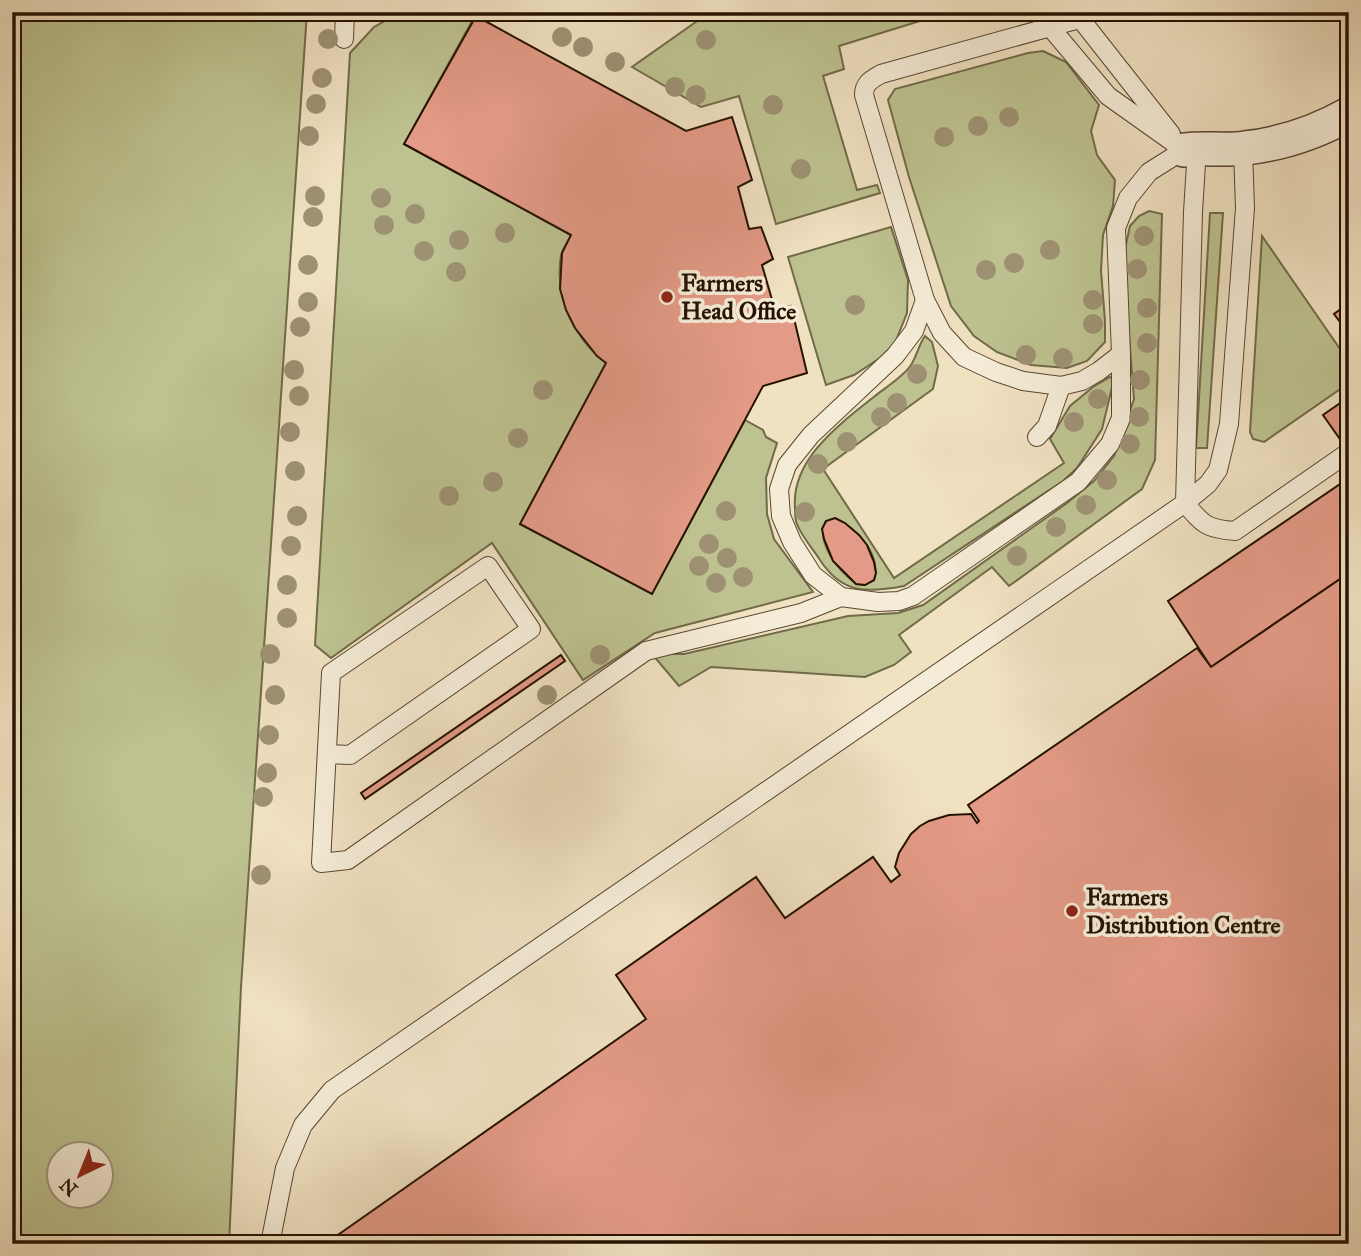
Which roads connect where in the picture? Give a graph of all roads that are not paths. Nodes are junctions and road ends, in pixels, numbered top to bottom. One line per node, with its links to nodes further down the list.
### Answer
1 (345, 12): 4 (lane)
2 (1077, 16): 3 (lane); 6 (lane)
3 (1046, 20): 6 (lane); 8 (lane)
4 (344, 39)
5 (1349, 114): 7 (street)
6 (1190, 149): 7 (street); 9 (lane); 13 (lane)
7 (1243, 149): 13 (lane)
8 (925, 300): 10 (lane); 14 (lane)
9 (1121, 354): 10 (lane); 14 (lane)
10 (1061, 386): 11 (lane)
11 (1037, 437)
12 (1349, 452): 13 (lane)
13 (1185, 503): 16 (lane)
14 (841, 597): 15 (lane)
15 (327, 754): 15 (lane)
16 (271, 1244)

